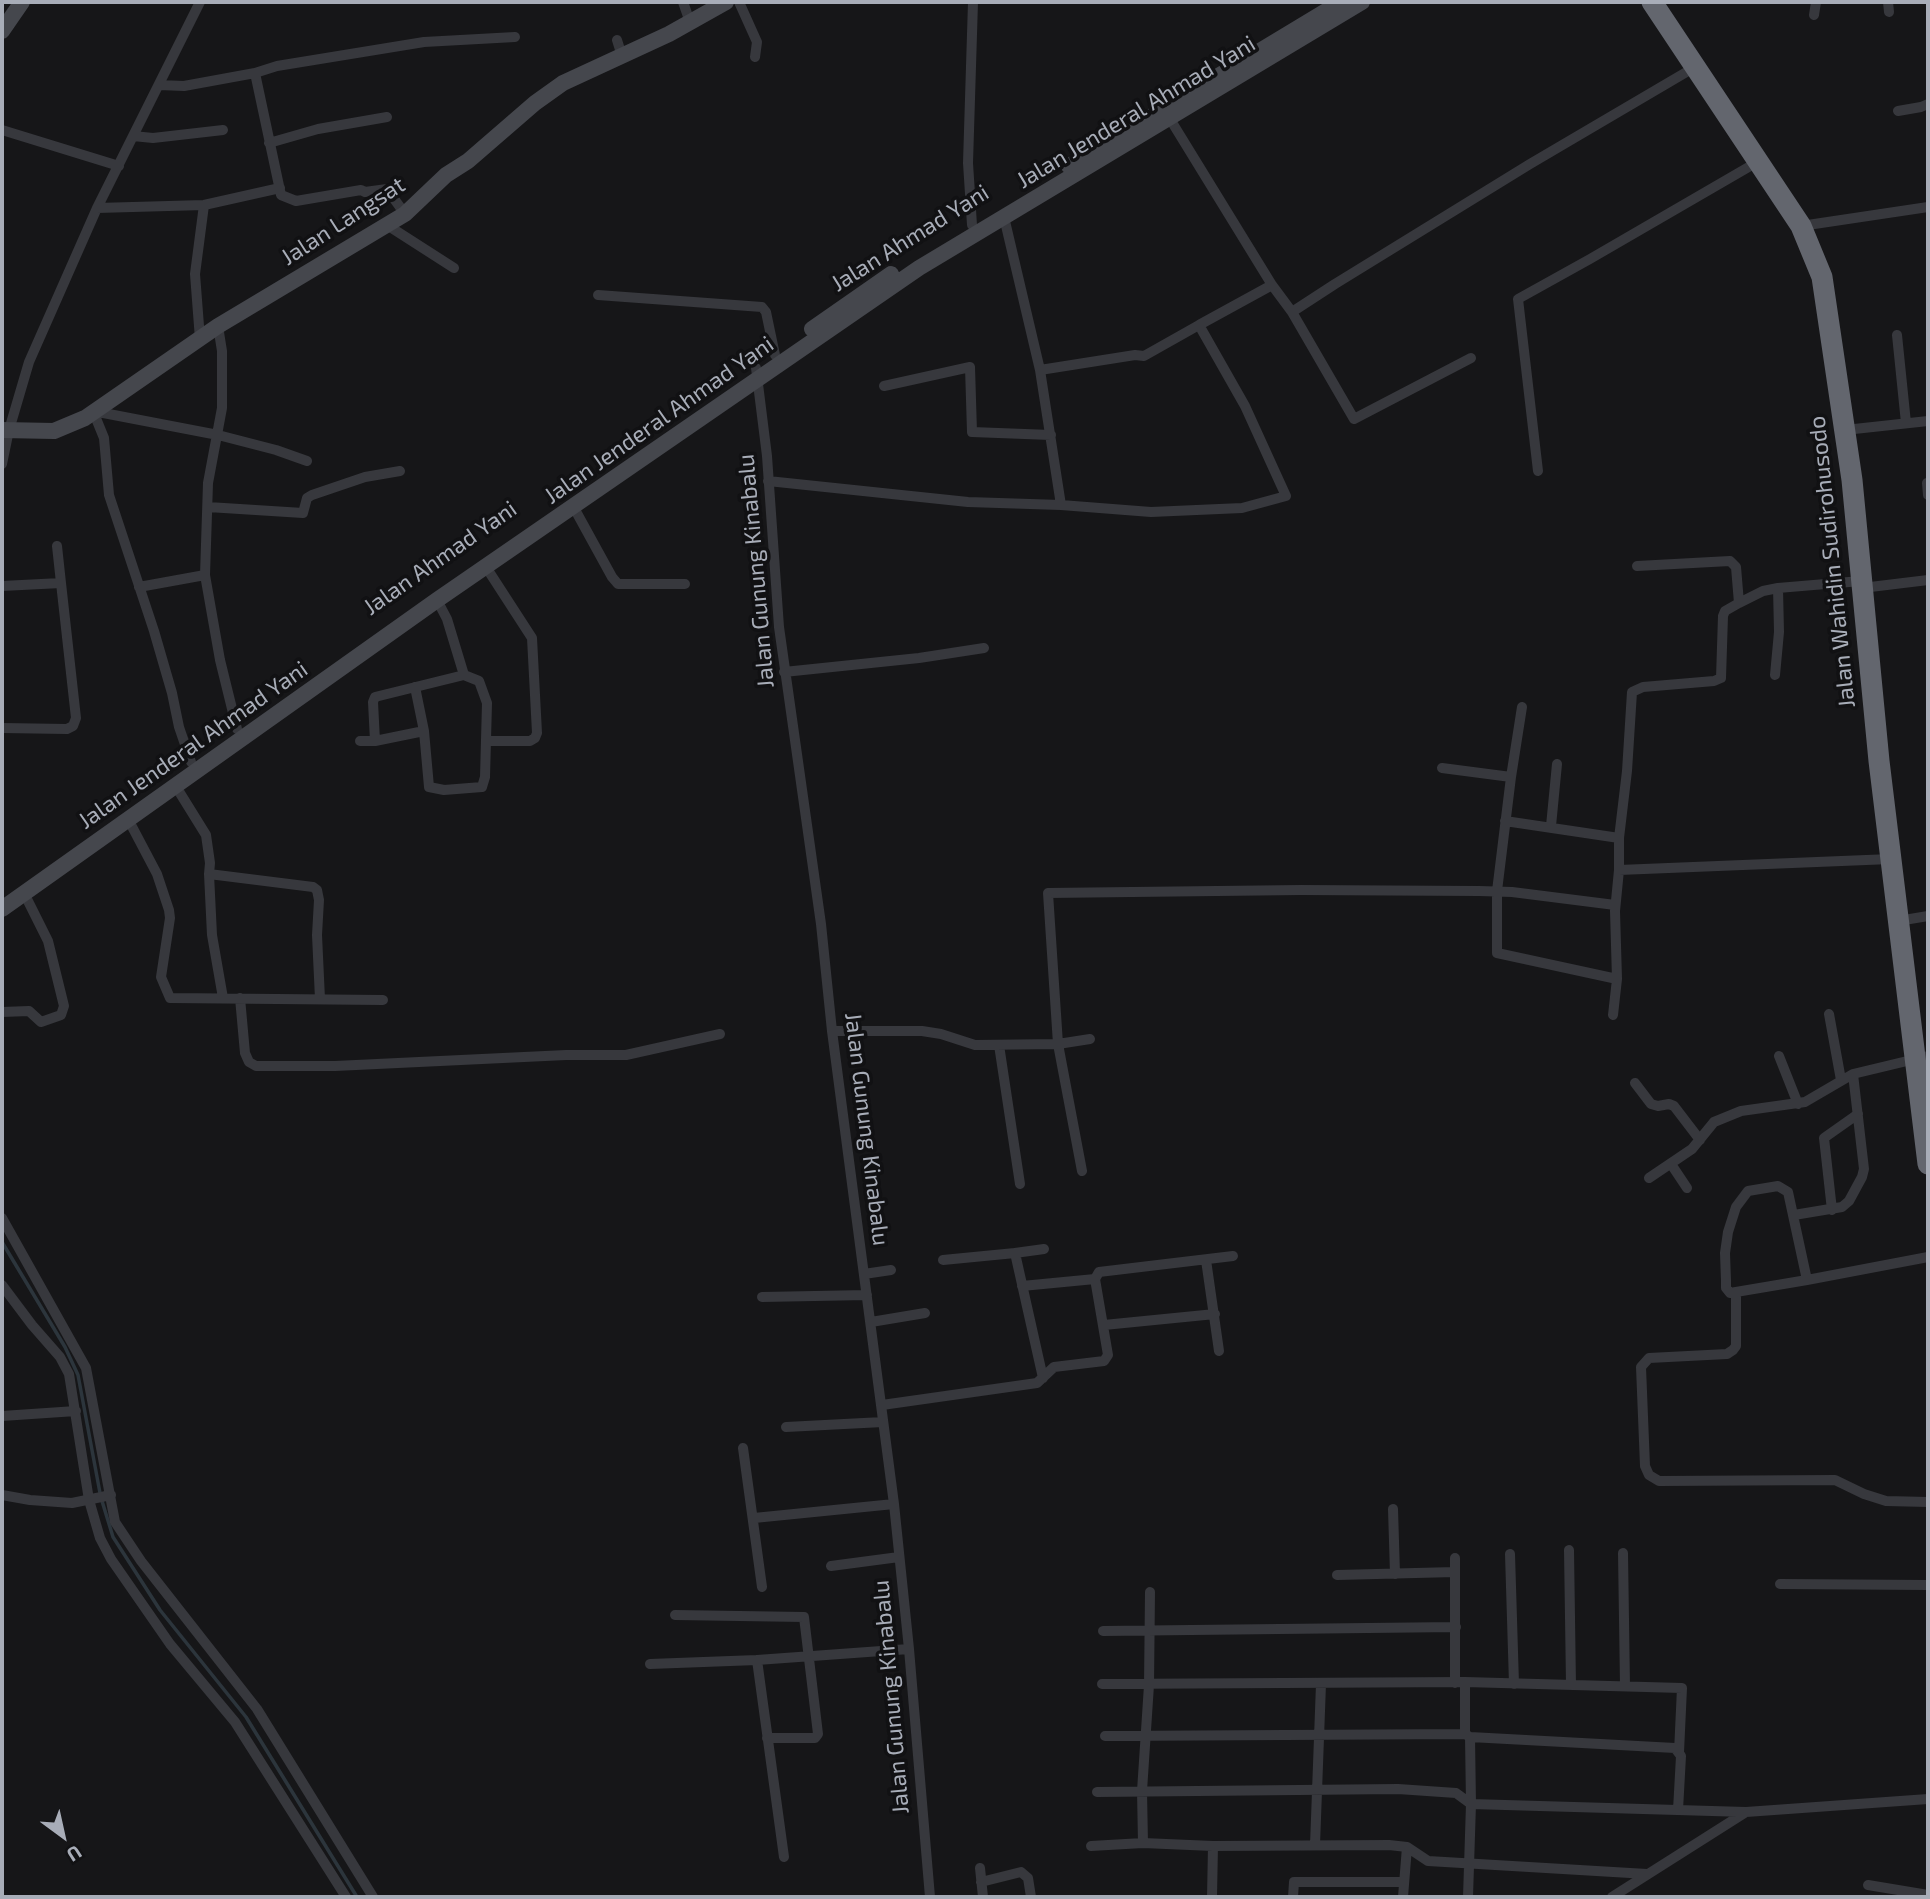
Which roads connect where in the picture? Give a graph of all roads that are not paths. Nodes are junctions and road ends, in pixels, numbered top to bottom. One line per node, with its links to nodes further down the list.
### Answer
1 (22, 2): 13 (main road)
2 (200, 2): 19 (street)
3 (683, 2): 12 (street)
4 (726, 2): 12 (main road, Jalan Langsat)
5 (738, 2): 16 (street)
6 (972, 2): 37 (street)
7 (1341, 2): 15 (main road, Jalan Ahmad Yani)
8 (1363, 2): 15 (main road, Jalan Jenderal Ahmad Yani)
9 (1652, 2): 17 (highway, Jalan Wahidin Sudirohusodo)
10 (1816, 2): 11 (street)
11 (1814, 15)
12 (690, 22): 34 (main road, Jalan Langsat)
13 (2, 31)
14 (515, 37): 18 (street)
15 (1290, 40): 23 (main road, Jalan Jenderal Ahmad Yani); 37 (main road, Jalan Ahmad Yani)
16 (755, 57)
17 (1695, 66): 28 (highway, Jalan Wahidin Sudirohusodo); 42 (street)
18 (255, 73): 19 (street); 27 (street)
19 (159, 85): 26 (street)
20 (1928, 104): 21 (street)
21 (1898, 111)
22 (387, 117): 27 (street)
23 (1170, 119): 35 (main road, Jalan Jenderal Ahmad Yani); 40 (street)
24 (222, 130): 26 (street)
25 (2, 131): 29 (street)
26 (133, 136): 29 (street)
27 (269, 143): 30 (street)
28 (1759, 161): 38 (highway, Jalan Wahidin Sudirohusodo); 62 (street)
29 (119, 166): 33 (street)
30 (280, 188): 31 (street); 34 (street)
31 (204, 205): 33 (street); 46 (street)
32 (1928, 207): 38 (street)
33 (97, 208): 55 (street)
34 (405, 214): 36 (main road, Jalan Langsat)
35 (1004, 217): 49 (street); 50 (main road, Jalan Jenderal Ahmad Yani)
36 (387, 225): 39 (street); 44 (main road, Jalan Langsat)
37 (972, 225): 47 (main road, Jalan Ahmad Yani)
38 (1801, 226): 56 (highway, Jalan Wahidin Sudirohusodo)
39 (454, 268)
40 (1272, 285): 42 (street); 43 (street)
41 (598, 295): 47 (street)
42 (1292, 312): 48 (street)
43 (1199, 325): 49 (street); 66 (street)
44 (218, 326): 46 (main road, Jalan Langsat); 57 (street)
45 (1897, 335): 54 (street)
46 (200, 338): 52 (main road, Jalan Langsat)
47 (775, 355): 50 (main road, Jalan Ahmad Yani)
48 (1471, 358)
49 (1040, 370): 58 (street)
50 (757, 373): 63 (street, Jalan Gunung Kinabalu); 67 (main road, Jalan Jenderal Ahmad Yani); 80 (main road, Jalan Ahmad Yani)
51 (884, 386): 58 (street)
52 (93, 411): 55 (main road, Jalan Langsat); 57 (street); 78 (street)
53 (1928, 421): 54 (street)
54 (1906, 423): 56 (street)
55 (5, 430): 60 (street)
56 (1845, 430): 76 (highway, Jalan Wahidin Sudirohusodo)
57 (218, 435): 59 (street); 68 (street)
58 (1051, 435): 66 (street)
59 (307, 461)
60 (2, 464)
61 (400, 471): 68 (street)
62 (1538, 471)
63 (768, 481): 66 (street); 83 (street, Jalan Gunung Kinabalu)
64 (1927, 483): 65 (street)
65 (1928, 495)
66 (1061, 505)
67 (573, 506): 71 (main road, Jalan Jenderal Ahmad Yani); 75 (street)
68 (208, 507): 72 (street)
69 (57, 545): 74 (street)
70 (1637, 566): 81 (street)
71 (486, 567): 80 (main road, Jalan Jenderal Ahmad Yani); 94 (street)
72 (205, 575): 78 (street); 90 (street)
73 (1928, 580): 76 (street)
74 (61, 583): 77 (street); 89 (street)
75 (685, 584)
76 (1862, 585): 79 (street); 104 (highway, Jalan Wahidin Sudirohusodo)
77 (2, 586)
78 (139, 586): 95 (street)
79 (1778, 588): 81 (street); 85 (street)
80 (442, 592): 84 (street); 86 (main road, Jalan Ahmad Yani)
81 (1739, 603): 103 (street)
82 (984, 648): 83 (street)
83 (785, 672): 122 (street, Jalan Gunung Kinabalu)
84 (464, 675): 87 (street); 94 (street)
85 (1775, 675)
86 (319, 676): 90 (main road, Jalan Ahmad Yani); 99 (main road, Jalan Jenderal Ahmad Yani)
87 (415, 687): 91 (street); 93 (street)
88 (1522, 708): 98 (street)
89 (2, 728)
90 (237, 729): 95 (main road, Jalan Ahmad Yani)
91 (424, 730): 93 (street); 94 (street)
92 (360, 741): 93 (street)
93 (375, 741)
94 (487, 741)
95 (191, 762): 109 (main road, Jalan Ahmad Yani)
96 (1558, 764): 102 (street)
97 (1442, 768): 98 (street)
98 (1511, 778): 101 (street)
99 (175, 785): 100 (main road, Jalan Jenderal Ahmad Yani); 106 (street)
100 (128, 818): 108 (main road, Jalan Jenderal Ahmad Yani); 115 (street)
101 (1505, 821): 102 (street); 107 (street)
102 (1551, 826): 103 (street)
103 (1619, 838): 105 (street)
104 (1891, 859): 105 (street); 113 (highway, Jalan Wahidin Sudirohusodo)
105 (1619, 870): 110 (street)
106 (209, 874): 115 (street); 117 (street)
107 (1497, 891): 110 (street); 114 (street); 125 (street)
108 (24, 893): 111 (main road, Jalan Jenderal Ahmad Yani); 119 (street)
109 (2, 897)
110 (1615, 905): 114 (street)
111 (2, 909)
112 (1928, 916): 113 (street)
113 (1898, 921): 128 (highway, Jalan Wahidin Sudirohusodo)
114 (1617, 979): 121 (street)
115 (223, 998): 116 (street)
116 (240, 998): 117 (street); 123 (street)
117 (320, 999): 118 (street)
118 (383, 1000)
119 (2, 1012)
120 (1829, 1014): 130 (street)
121 (1613, 1015)
122 (832, 1031): 126 (street); 151 (street, Jalan Gunung Kinabalu)
123 (720, 1034)
124 (1090, 1039): 125 (street)
125 (1058, 1044): 126 (street); 137 (street)
126 (999, 1045): 139 (street)
127 (1779, 1056): 132 (street)
128 (1921, 1058): 129 (street); 136 (highway, Jalan Wahidin Sudirohusodo)
129 (1853, 1074): 130 (street); 133 (street)
130 (1841, 1080): 132 (street)
131 (1635, 1083): 134 (street)
132 (1798, 1104): 134 (street)
133 (1858, 1114): 141 (street); 141 (street)
134 (1700, 1140): 135 (street)
135 (1671, 1164): 138 (street); 140 (street)
136 (1928, 1164)
137 (1082, 1171)
138 (1648, 1178)
139 (1020, 1184)
140 (1687, 1188)
141 (1832, 1210): 142 (street)
142 (1794, 1215): 153 (street); 156 (street)
143 (2, 1218): 172 (street)
144 (1045, 1250): 145 (street)
145 (1014, 1254): 148 (street); 155 (street)
146 (1233, 1256): 149 (street)
147 (1928, 1256): 153 (street)
148 (943, 1260)
149 (1206, 1260): 152 (street); 160 (street)
150 (891, 1270): 151 (street)
151 (864, 1274): 157 (street, Jalan Gunung Kinabalu)
152 (1095, 1279): 155 (street); 162 (street)
153 (1807, 1280): 156 (street)
154 (2, 1285): 166 (street)
155 (1022, 1286): 164 (street)
156 (1736, 1293): 174 (street)
157 (867, 1295): 158 (street); 161 (street, Jalan Gunung Kinabalu)
158 (762, 1297)
159 (925, 1314): 161 (street)
160 (1215, 1314): 162 (street); 163 (street)
161 (871, 1322): 165 (street, Jalan Gunung Kinabalu)
162 (1104, 1325): 164 (street)
163 (1219, 1351)
164 (1043, 1378): 165 (street)
165 (882, 1405): 168 (street, Jalan Gunung Kinabalu)
166 (76, 1412): 167 (street); 173 (street)
167 (2, 1416)
168 (883, 1422): 169 (street); 175 (street, Jalan Gunung Kinabalu)
169 (786, 1427)
170 (743, 1448): 177 (street)
171 (2, 1495): 173 (street)
172 (108, 1496): 173 (street); 233 (street)
173 (92, 1500): 232 (street)
174 (1928, 1502)
175 (894, 1504): 177 (street); 181 (street, Jalan Gunung Kinabalu)
176 (1393, 1509): 185 (street)
177 (754, 1518): 189 (street)
178 (1569, 1550): 204 (street)
179 (1623, 1553): 205 (street)
180 (1510, 1554): 202 (street)
181 (899, 1557): 183 (street); 195 (street, Jalan Gunung Kinabalu)
182 (1455, 1558): 184 (street)
183 (831, 1566)
184 (1455, 1572): 185 (street); 192 (street)
185 (1395, 1574): 186 (street)
186 (1337, 1575)
187 (1780, 1584): 188 (street)
188 (1928, 1585)
189 (762, 1587)
190 (1150, 1592): 194 (street)
191 (675, 1615): 196 (street)
192 (1455, 1627): 194 (street); 199 (street)
193 (1103, 1631): 194 (street)
194 (1150, 1632): 203 (street)
195 (909, 1649): 196 (street); 234 (street, Jalan Gunung Kinabalu)
196 (808, 1656): 197 (street); 210 (street)
197 (757, 1660): 198 (street); 210 (street)
198 (650, 1664)
199 (1460, 1683): 201 (street); 202 (street); 206 (street)
200 (1102, 1684): 203 (street)
201 (1321, 1684): 203 (street); 208 (street)
202 (1514, 1684): 204 (street)
203 (1149, 1685): 209 (street)
204 (1571, 1685): 205 (street)
205 (1625, 1686): 211 (street)
206 (1468, 1735): 208 (street); 211 (street); 216 (street)
207 (1105, 1736): 209 (street)
208 (1319, 1736): 209 (street); 212 (street)
209 (1145, 1737): 213 (street)
210 (767, 1738): 224 (street)
211 (1679, 1752): 217 (street)
212 (1318, 1790): 213 (street); 216 (street); 220 (street)
213 (1142, 1791): 214 (street); 219 (street)
214 (1097, 1792)
215 (1928, 1798): 218 (street)
216 (1471, 1804): 217 (street); 225 (street)
217 (1678, 1810): 218 (street)
218 (1746, 1812): 227 (street)
219 (1143, 1843): 221 (street); 222 (street)
220 (1315, 1845): 222 (street); 223 (street)
221 (1091, 1846)
222 (1213, 1846): 237 (street)
223 (1407, 1847): 225 (street); 229 (street)
224 (784, 1857)
225 (1468, 1865): 227 (street); 240 (street)
226 (980, 1868): 228 (street)
227 (1647, 1874): 241 (street)
228 (981, 1882): 235 (street); 236 (street)
229 (1404, 1882): 238 (street); 239 (street)
230 (1868, 1885): 231 (street)
231 (1928, 1895)
232 (346, 1897)
233 (373, 1897)
234 (930, 1897)
235 (983, 1897)
236 (1031, 1897)
237 (1212, 1897)
238 (1293, 1897)
239 (1403, 1897)
240 (1468, 1897)
241 (1612, 1897)

